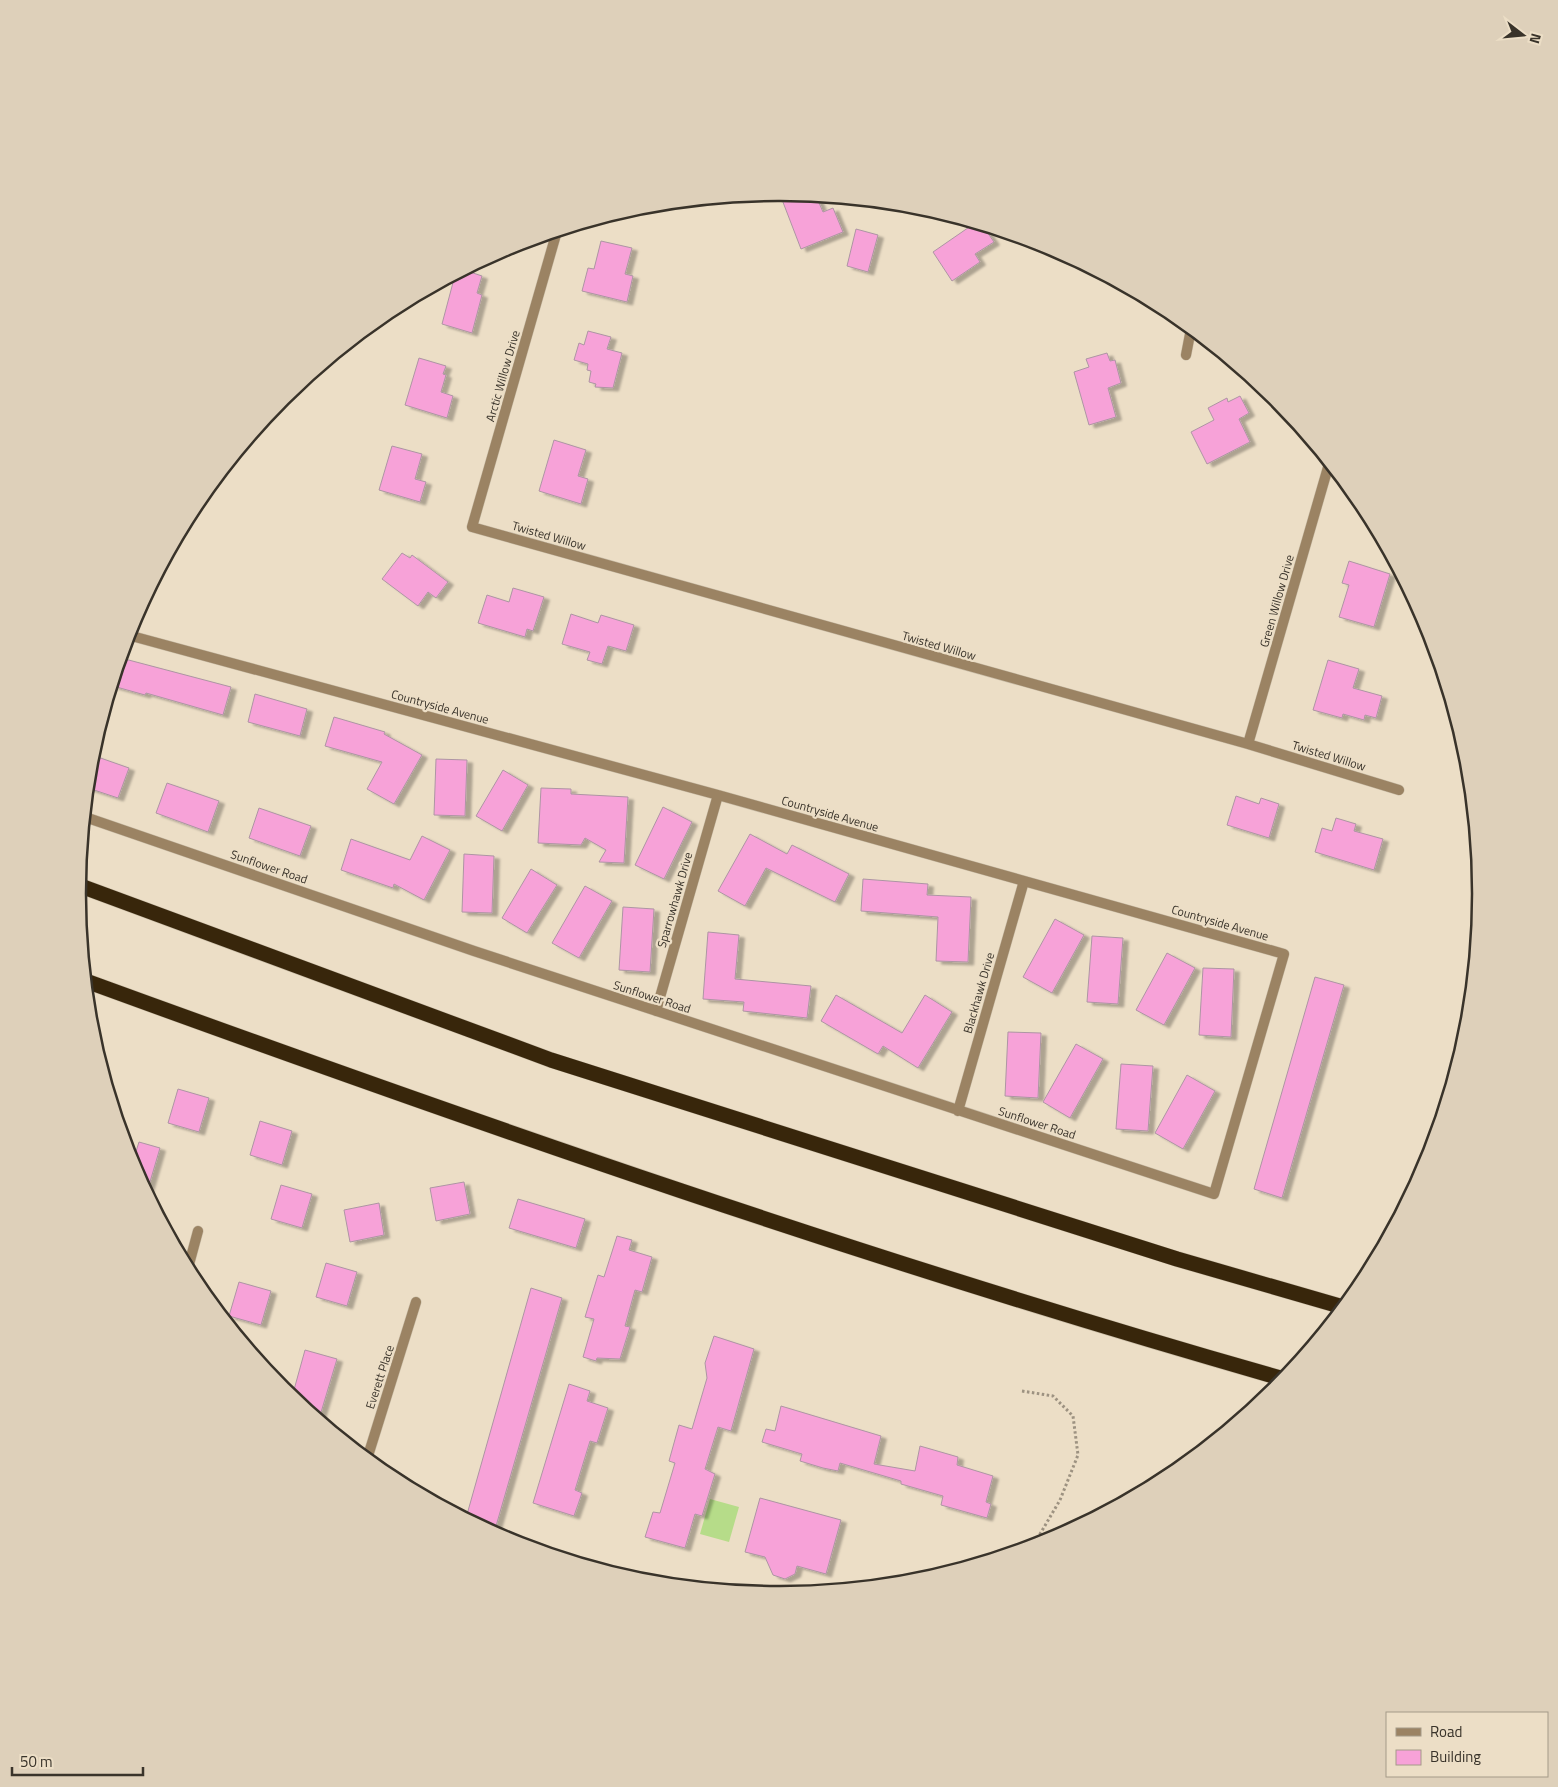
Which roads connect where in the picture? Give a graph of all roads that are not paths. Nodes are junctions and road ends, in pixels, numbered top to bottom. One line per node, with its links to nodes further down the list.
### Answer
1 (555, 238): 5 (street, Arctic Willow Drive)
2 (1190, 336): 3 (street)
3 (1186, 355)
4 (1328, 471): 7 (street, Green Willow Drive)
5 (472, 527): 7 (street, Twisted Willow)
6 (136, 637): 9 (street, Countryside Avenue)
7 (1248, 744): 8 (street, Twisted Willow)
8 (1399, 790)
9 (718, 795): 11 (street, Countryside Avenue); 14 (street, Sparrowhawk Drive)
10 (91, 819): 14 (street, Sunflower Road)
11 (1024, 881): 15 (street, Blackhawk Drive); 16 (street, Countryside Avenue)
12 (86, 888): 20 (highway)
13 (92, 983): 21 (highway)
14 (656, 1011): 15 (street, Sunflower Road)
15 (958, 1111): 16 (street, Sunflower Road)
16 (1214, 1194)
17 (198, 1231): 18 (street)
18 (191, 1258)
19 (416, 1302): 22 (street, Everett Place)
20 (1336, 1305)
21 (1275, 1376)
22 (369, 1452)

